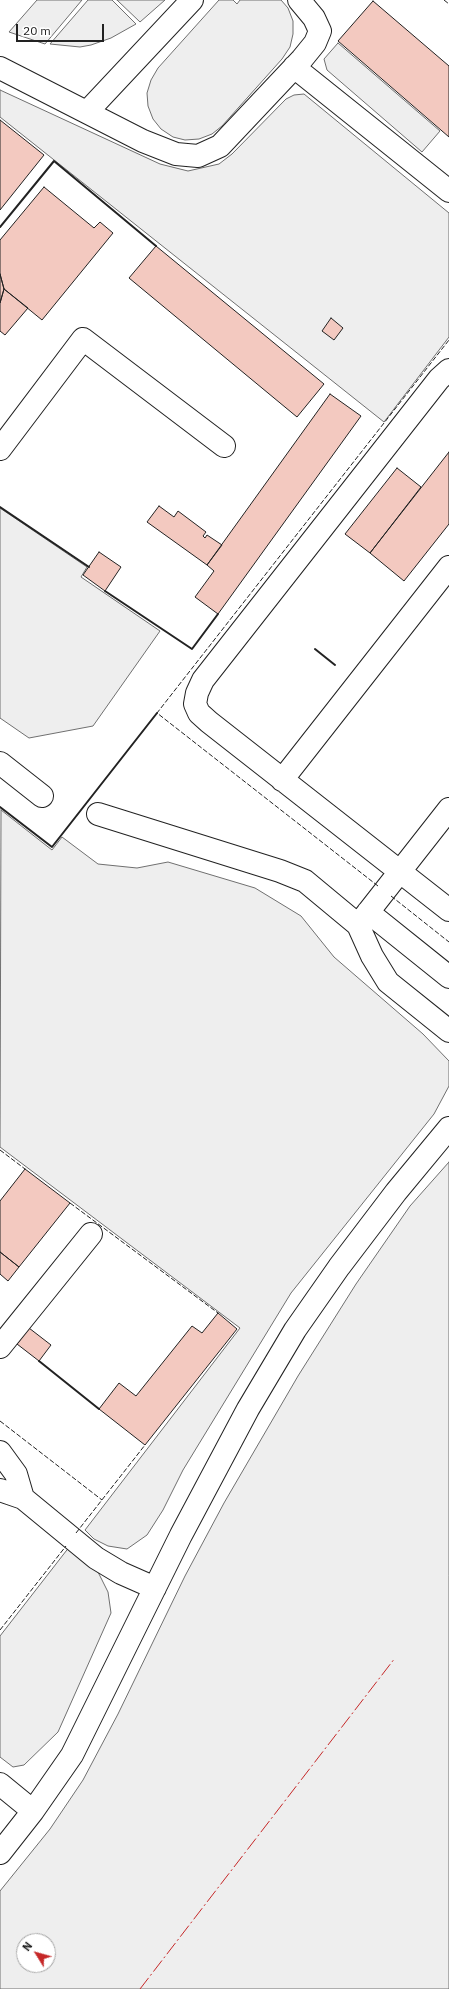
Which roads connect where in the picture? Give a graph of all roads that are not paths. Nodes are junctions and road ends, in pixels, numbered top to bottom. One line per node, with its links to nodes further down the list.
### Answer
1 (192, 0): 5 (street)
2 (299, 0): 3 (street)
3 (294, 67): 5 (street); 6 (street)
4 (0, 68): 5 (street)
5 (87, 112)
6 (449, 191)
7 (449, 370): 12 (street)
8 (224, 446): 9 (street)
9 (0, 449)
10 (449, 566): 12 (street)
11 (0, 763): 13 (street)
12 (282, 780): 16 (street)
13 (42, 796)
14 (449, 809): 16 (street)
15 (98, 814): 18 (street)
16 (400, 872): 17 (street); 18 (street)
17 (449, 910)
18 (363, 919): 19 (street); 20 (street)
19 (449, 977)
20 (449, 1031)
21 (449, 1128): 27 (street)
22 (91, 1234): 23 (street)
23 (0, 1347)
24 (0, 1452): 26 (street)
25 (0, 1490): 26 (street)
26 (23, 1498): 27 (street)
27 (155, 1588): 29 (street)
28 (0, 1784): 29 (street)
29 (33, 1810): 30 (street)
30 (0, 1853)

